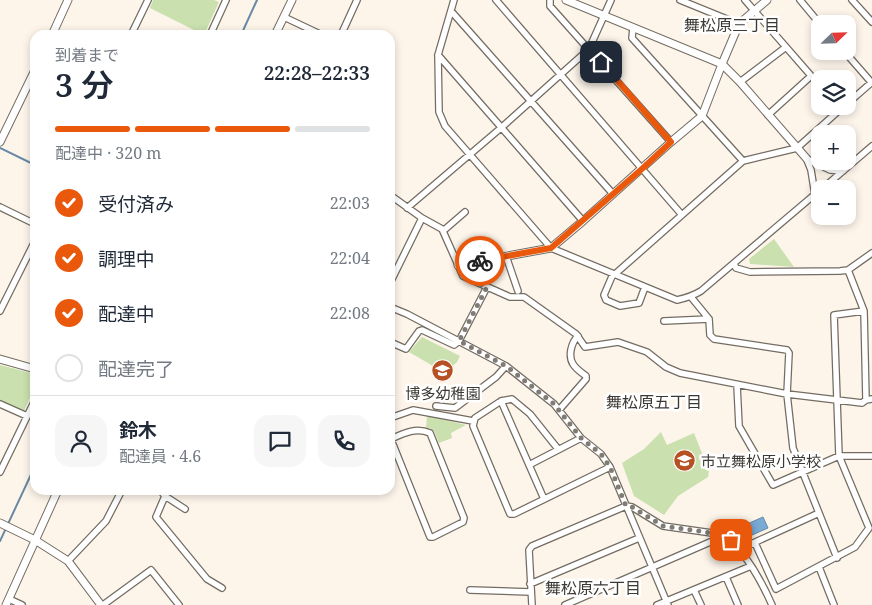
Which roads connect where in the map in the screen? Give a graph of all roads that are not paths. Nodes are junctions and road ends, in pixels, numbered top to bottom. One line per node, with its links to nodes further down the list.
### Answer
1 (68, 0): 26 (street)
2 (148, 0): 27 (street)
3 (226, 0): 28 (street)
4 (292, 0): 22 (street)
5 (357, 0): 31 (street)
6 (454, 0): 18 (street)
7 (496, 0): 37 (street)
8 (550, 0): 33 (street)
9 (566, 0): 21 (street)
10 (611, 0): 21 (street)
11 (680, 0): 17 (street)
12 (692, 0): 17 (street)
13 (745, 0): 19 (street)
14 (767, 0): 19 (street)
15 (800, 0): 20 (street)
16 (852, 0): 23 (street)
17 (699, 8): 24 (street)
18 (451, 11): 34 (street); 43 (street)
19 (755, 11): 24 (street); 32 (street)
20 (812, 15)
21 (605, 16): 25 (street); 33 (street)
22 (284, 17): 29 (street); 30 (street)
23 (872, 22)
24 (740, 24): 36 (street)
25 (633, 28): 36 (street); 45 (street)
26 (56, 30)
27 (133, 30)
28 (212, 30)
29 (278, 30)
30 (311, 30)
31 (343, 30)
32 (786, 47): 38 (street); 40 (street)
33 (589, 49): 37 (street); 49 (street)
34 (438, 55): 47 (street); 52 (street)
35 (852, 60): 41 (street)
36 (722, 64): 40 (street); 45 (street)
37 (560, 73): 43 (street); 55 (street)
38 (811, 76): 46 (street)
39 (30, 80): 48 (street)
40 (740, 82): 46 (street)
41 (872, 82): 42 (street)
42 (856, 96)
43 (531, 101): 47 (street); 59 (street)
44 (832, 115): 51 (street)
45 (702, 116): 49 (street); 54 (street)
46 (768, 116): 51 (street)
47 (502, 127): 52 (street); 67 (street)
48 (0, 142)
49 (671, 142): 55 (street)
50 (872, 146): 56 (street)
51 (797, 148): 53 (street); 54 (street)
52 (470, 153): 63 (street); 70 (street)
53 (807, 159): 56 (street); 57 (street)
54 (743, 162): 65 (street)
55 (643, 168): 59 (street); 65 (street)
56 (843, 171): 58 (street)
57 (815, 180)
58 (832, 180)
59 (612, 194): 67 (street)
60 (811, 198): 74 (street)
61 (395, 199): 63 (street)
62 (0, 207): 68 (street)
63 (407, 208): 66 (street)
64 (465, 212): 69 (street)
65 (682, 215): 78 (street)
66 (422, 218): 69 (street); 77 (street)
67 (583, 221): 70 (street)
68 (30, 222)
69 (443, 231): 75 (street)
70 (551, 248): 73 (street); 78 (street)
71 (30, 250): 84 (street)
72 (872, 253): 76 (street)
73 (506, 256): 75 (street); 81 (street)
74 (734, 264): 76 (street); 82 (street)
75 (458, 266): 79 (street)
76 (848, 270): 85 (street)
77 (395, 273)
78 (614, 274): 80 (street); 80 (street)
79 (487, 287): 88 (street); 89 (street)
80 (646, 287): 82 (street)
81 (518, 292)
82 (691, 297): 86 (street)
83 (395, 309): 89 (street)
84 (0, 311)
85 (864, 311): 96 (street); 97 (street)
86 (709, 319): 87 (street); 95 (street)
87 (664, 321)
88 (578, 336): 94 (street); 102 (street)
89 (459, 341): 90 (street); 92 (street)
90 (395, 344)
91 (0, 360): 93 (street)
92 (506, 366): 100 (street); 102 (street)
93 (30, 368)
94 (737, 385): 95 (street); 115 (street)
95 (787, 394): 96 (street); 115 (street)
96 (836, 400): 97 (street); 110 (street)
97 (869, 400)
98 (501, 401): 105 (street); 108 (street); 112 (street)
99 (0, 404): 103 (street)
100 (436, 406)
101 (30, 410): 103 (street)
102 (559, 410): 107 (street)
103 (27, 416): 114 (street)
104 (395, 416): 105 (street)
105 (473, 421): 119 (street)
106 (395, 436): 109 (street)
107 (581, 438): 108 (street); 113 (street)
108 (558, 449): 112 (street)
109 (395, 450)
110 (839, 456): 111 (street); 115 (street); 124 (street)
111 (872, 456)
112 (529, 465): 119 (street)
113 (610, 467): 119 (street); 120 (street)
114 (0, 472)
115 (803, 472): 122 (street)
116 (56, 495): 127 (street)
117 (119, 495): 131 (street)
118 (165, 496): 121 (street); 137 (street)
119 (544, 499)
120 (626, 506): 125 (street); 126 (street); 136 (street)
121 (185, 509)
122 (818, 514): 128 (street); 130 (street)
123 (0, 523): 127 (street)
124 (870, 526): 130 (street)
125 (726, 535): 129 (street); 134 (street)
126 (640, 538): 134 (street); 136 (street)
127 (35, 540): 131 (street); 141 (street)
128 (755, 543): 129 (street); 133 (street)
129 (738, 550): 132 (street)
130 (837, 558): 133 (street)
131 (68, 561): 144 (street)
132 (751, 566): 135 (street); 151 (street)
133 (819, 567): 152 (street)
134 (652, 568): 142 (street); 147 (street)
135 (726, 576): 139 (street); 150 (street)
136 (530, 584): 140 (street)
137 (222, 588)
138 (470, 590): 140 (street)
139 (694, 590): 142 (street); 149 (street)
140 (532, 592): 146 (street)
141 (7, 602): 143 (street)
142 (667, 603): 148 (street)
143 (22, 605)
144 (102, 605): 145 (street)
145 (179, 605)
146 (532, 605)
147 (565, 605)
148 (657, 605)
149 (700, 605)
150 (738, 605)
151 (772, 605)
152 (834, 605)

